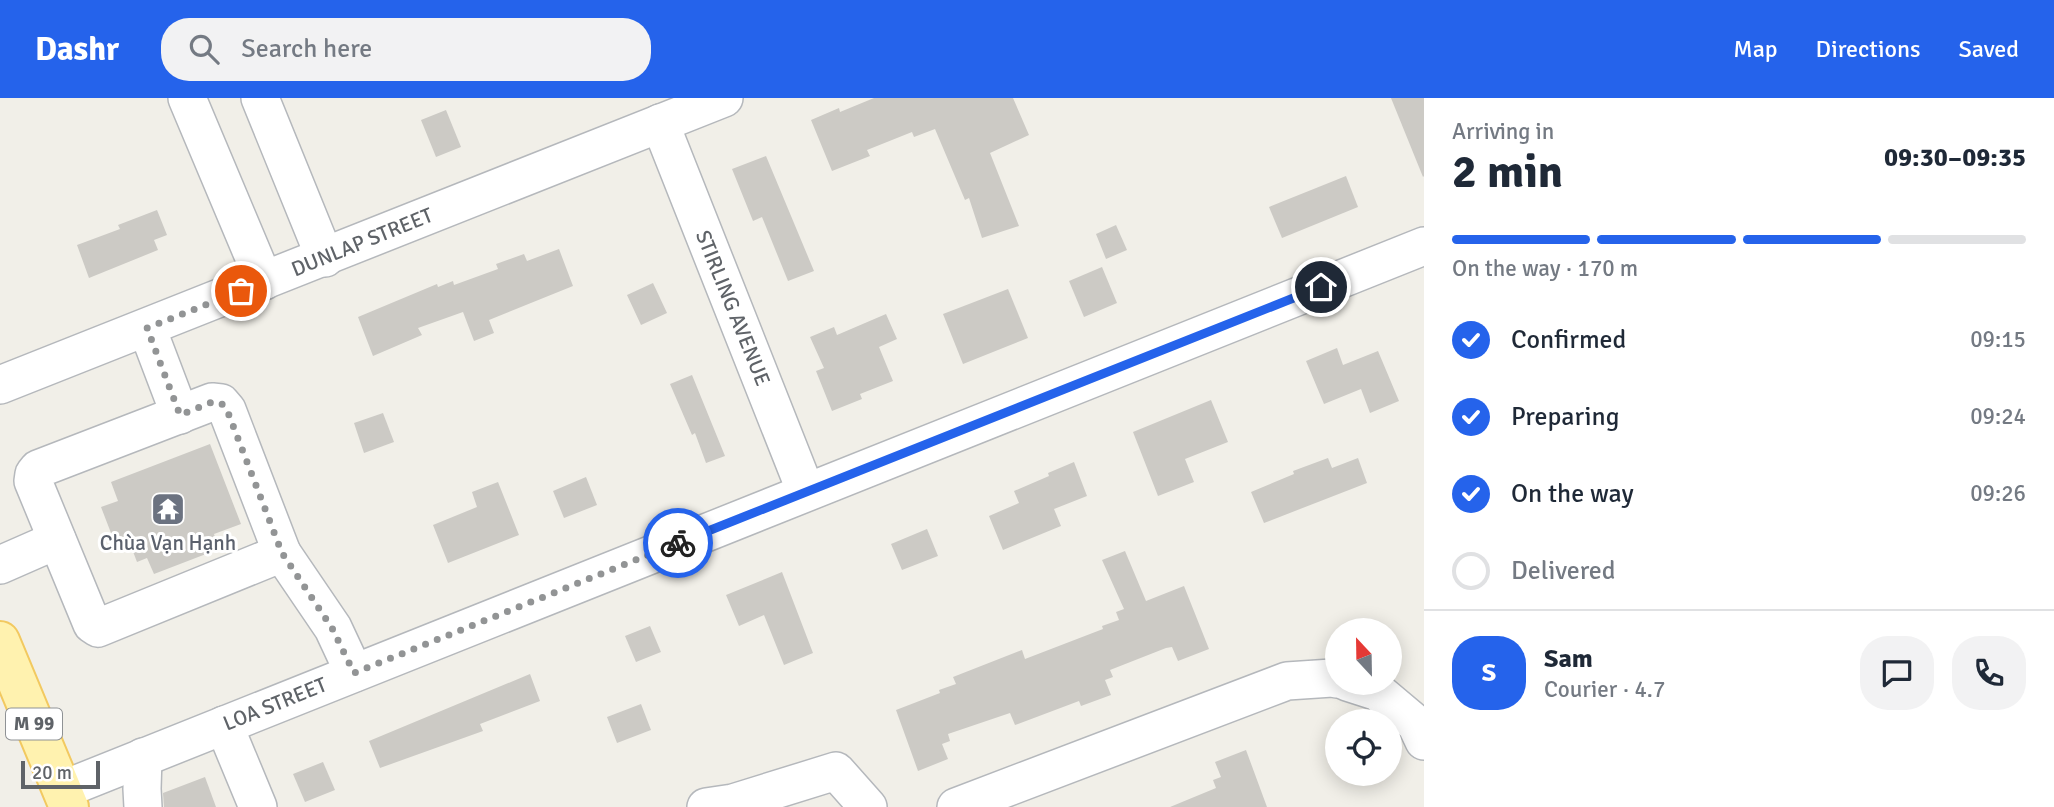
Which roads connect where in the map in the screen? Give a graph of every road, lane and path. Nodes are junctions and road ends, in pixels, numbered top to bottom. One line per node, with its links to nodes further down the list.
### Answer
1 (187, 98): 7 (street)
2 (260, 98): 6 (street)
3 (724, 98): 4 (street, DUNLAP STREET)
4 (660, 123): 6 (street, DUNLAP STREET); 11 (street, STIRLING AVENUE)
5 (1424, 246): 11 (street, LOA STREET)
6 (325, 258): 7 (street, DUNLAP STREET)
7 (264, 281): 8 (street, DUNLAP STREET)
8 (147, 328): 9 (street, DUNLAP STREET); 10 (street)
9 (3, 376)
10 (180, 415): 12 (street); 13 (street)
11 (806, 492): 16 (street, LOA STREET)
12 (57, 540): 13 (street); 14 (street)
13 (282, 553): 16 (street)
14 (0, 565)
15 (0, 641): 18 (main road, M 99)
16 (354, 673): 20 (street, LOA STREET)
17 (1325, 678): 28 (street)
18 (8, 683): 23 (main road, M 99)
19 (1382, 695): 21 (street)
20 (224, 725): 22 (street, LOA STREET); 25 (street)
21 (1424, 741)
22 (143, 757): 23 (street, LOA STREET); 24 (street)
23 (66, 798)
24 (143, 807)
25 (258, 807)
26 (706, 807): 27 (street)
27 (868, 807)
28 (956, 807)

